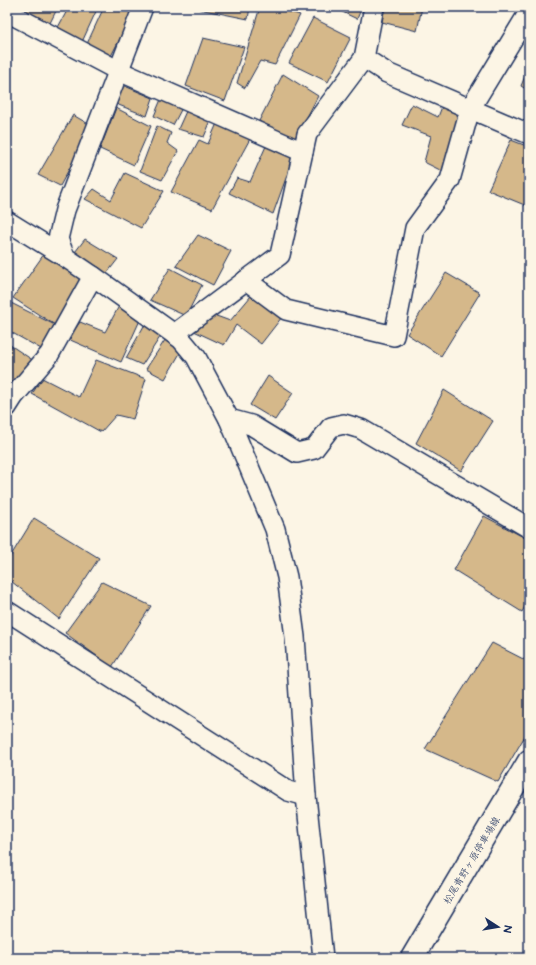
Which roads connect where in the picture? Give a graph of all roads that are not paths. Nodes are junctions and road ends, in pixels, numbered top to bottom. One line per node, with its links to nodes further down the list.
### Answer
1 (143, 7): 6 (street)
2 (374, 7): 5 (street)
3 (7, 12): 6 (street)
4 (529, 12): 7 (street)
5 (364, 58): 7 (street); 9 (street)
6 (119, 71): 9 (street); 11 (street)
7 (470, 109): 8 (street); 13 (street)
8 (529, 134)
9 (303, 152): 13 (street)
10 (7, 221): 11 (street)
11 (65, 258): 12 (street)
12 (94, 276): 14 (street); 15 (street)
13 (246, 280): 14 (street)
14 (174, 334): 16 (street)
15 (7, 407)
16 (229, 419): 17 (street); 20 (street)
17 (529, 528)
18 (7, 610): 20 (street)
19 (529, 761): 22 (main road, 松尾青野ヶ原停車場線)
20 (306, 796): 21 (street)
21 (323, 958)
22 (412, 958)

